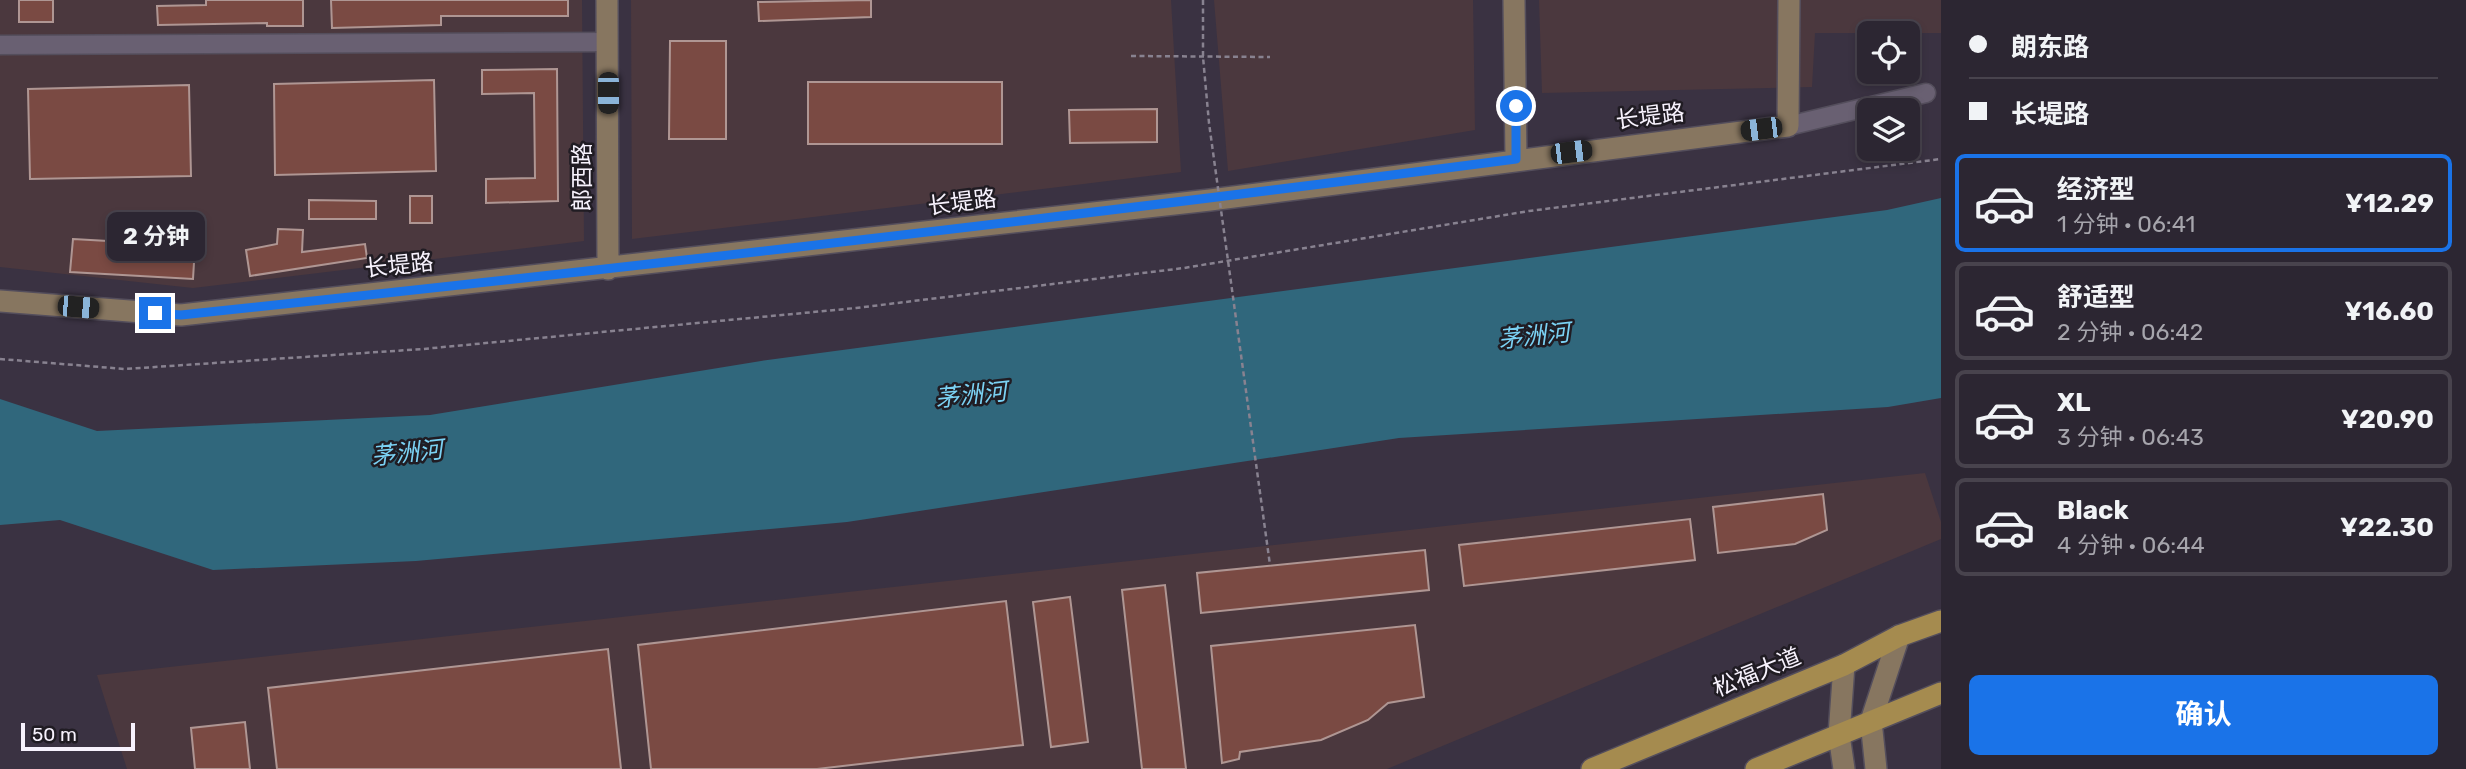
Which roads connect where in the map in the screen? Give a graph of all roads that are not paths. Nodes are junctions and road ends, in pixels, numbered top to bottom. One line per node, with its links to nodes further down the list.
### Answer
1 (607, 0): 4 (street, 郎西路)
2 (1514, 0): 8 (street)
3 (1789, 0): 7 (street)
4 (607, 42): 5 (street); 9 (street, 郎西路)
5 (0, 45)
6 (1926, 93): 7 (street, 长堤路)
7 (1788, 126): 8 (street, 长堤路)
8 (1516, 159): 9 (street, 长堤路)
9 (608, 269): 10 (street, 长堤路)
10 (0, 301)
11 (1941, 621): 12 (main road, 松福大道)
12 (1899, 635): 13 (main road, 松福大道); 15 (street)
13 (1844, 665): 16 (street); 17 (main road, 松福大道)
14 (1941, 693): 15 (main road)
15 (1871, 721): 16 (main road); 20 (street)
16 (1839, 735): 18 (main road); 19 (street)
17 (1592, 769)
18 (1756, 769)
19 (1844, 769)
20 (1876, 769)

